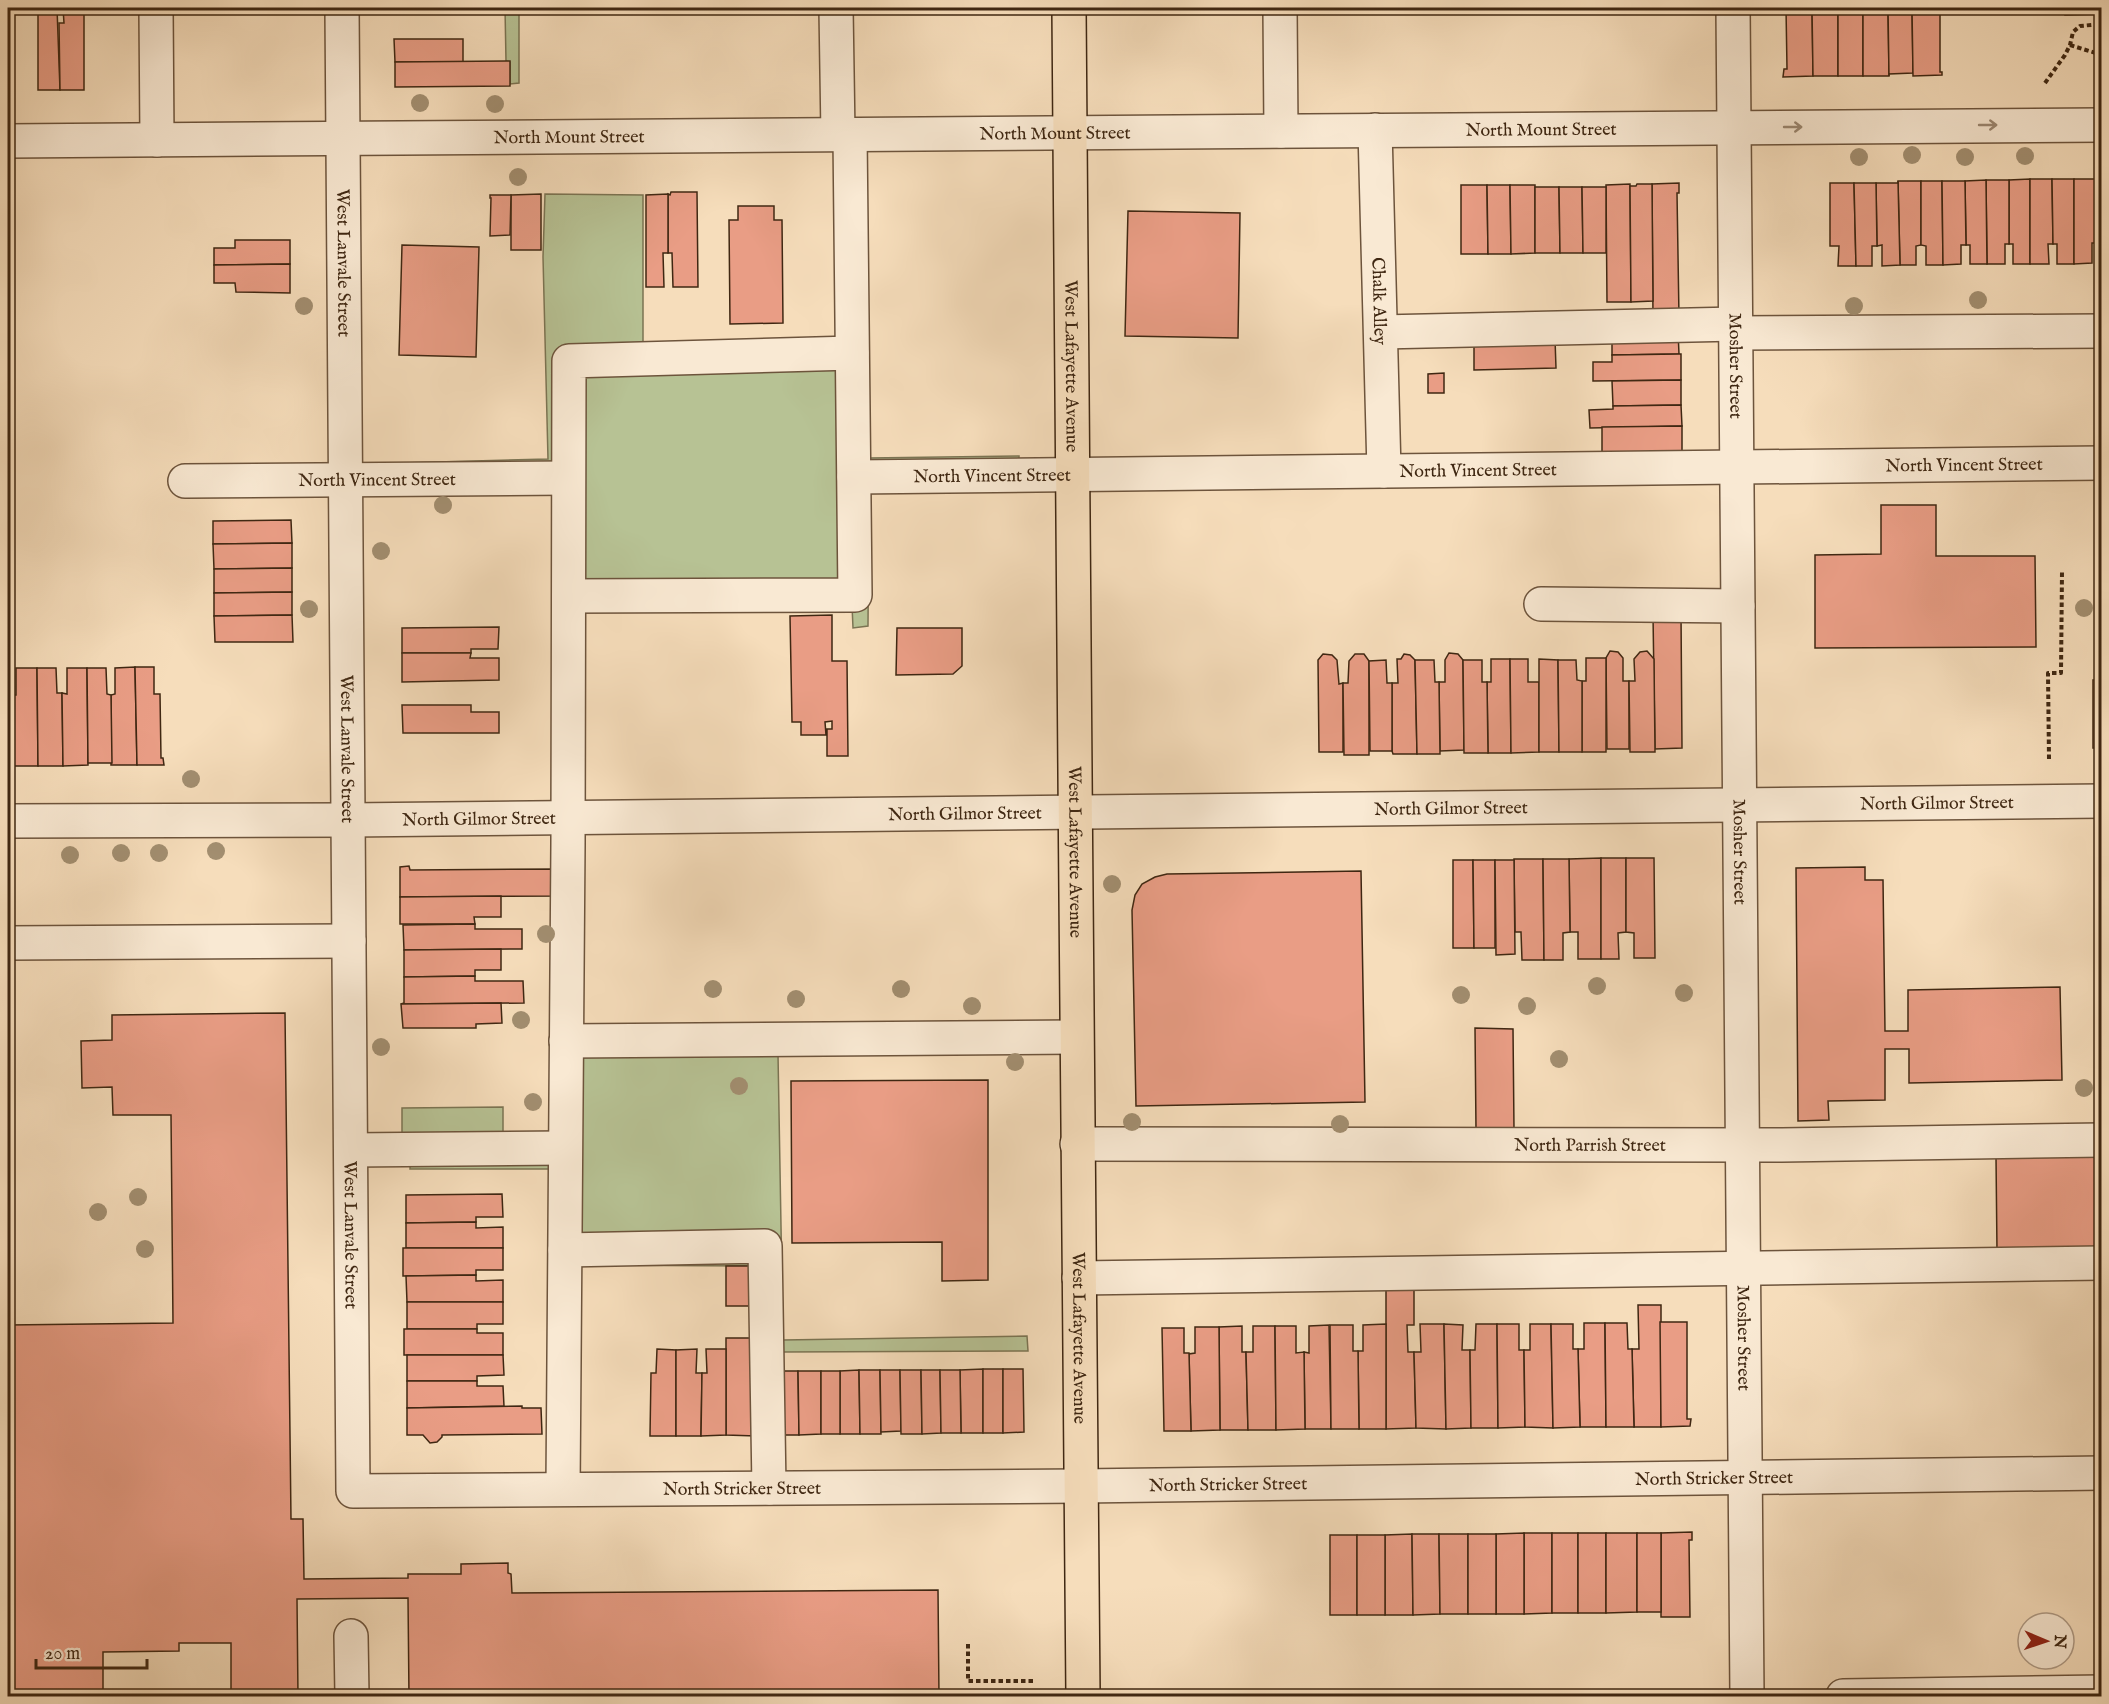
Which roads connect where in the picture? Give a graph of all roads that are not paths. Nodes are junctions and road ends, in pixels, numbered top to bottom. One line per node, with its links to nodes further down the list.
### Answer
1 (156, 8): 14 (street)
2 (342, 8): 13 (street, West Lanvale Street)
3 (836, 8): 12 (street)
4 (1069, 8): 11 (main road, West Lafayette Avenue)
5 (1280, 8): 10 (street)
6 (1733, 8): 8 (street, Mosher Street)
7 (2102, 124): 8 (street, North Mount Street, one-way to 7)
8 (1734, 128): 9 (street, North Mount Street); 16 (street, Mosher Street)
9 (1375, 130): 10 (street, North Mount Street); 18 (street, Chalk Alley)
10 (1281, 131): 11 (street, North Mount Street)
11 (1070, 133): 12 (street, North Mount Street); 23 (main road, West Lafayette Avenue)
12 (844, 135): 13 (street, North Mount Street); 19 (street)
13 (342, 139): 14 (street, North Mount Street); 26 (street, West Lanvale Street)
14 (157, 140): 15 (street, North Mount Street)
15 (8, 141)
16 (1736, 329): 17 (street); 18 (street); 21 (street, Mosher Street)
17 (2102, 331)
18 (1381, 332): 22 (street, Chalk Alley)
19 (852, 353): 24 (street); 25 (street)
20 (2102, 463): 21 (street, North Vincent Street)
21 (1737, 467): 22 (street, North Vincent Street); 30 (street, Mosher Street)
22 (1384, 471): 23 (street, North Vincent Street)
23 (1074, 475): 24 (street, North Vincent Street); 33 (main road, West Lafayette Avenue)
24 (854, 477): 28 (street)
25 (568, 478): 26 (street, North Vincent Street); 28 (street)
26 (344, 479): 27 (street, North Vincent Street); 35 (street, West Lanvale Street)
27 (185, 481)
28 (568, 597): 34 (street)
29 (1541, 604): 30 (street)
30 (1738, 606): 32 (street, Mosher Street)
31 (2102, 801): 32 (street, North Gilmor Street)
32 (1740, 805): 33 (street, North Gilmor Street); 43 (street, Mosher Street)
33 (1074, 812): 34 (street, North Gilmor Street); 39 (main road, West Lafayette Avenue)
34 (568, 818): 35 (street, North Gilmor Street); 40 (street)
35 (349, 820): 36 (street, North Gilmor Street); 37 (street, West Lanvale Street)
36 (8, 821)
37 (349, 941): 38 (street); 45 (street, West Lanvale Street)
38 (8, 943)
39 (1076, 1037): 40 (street); 42 (main road, West Lafayette Avenue)
40 (566, 1041): 44 (street)
41 (2102, 1140): 43 (street, North Parrish Street)
42 (1077, 1144): 43 (street, North Parrish Street); 49 (main road, West Lafayette Avenue)
43 (1743, 1145): 48 (street, Mosher Street)
44 (565, 1149): 45 (street); 46 (street)
45 (351, 1150): 55 (street, West Lanvale Street)
46 (565, 1250): 53 (street); 54 (street)
47 (2102, 1263): 48 (street)
48 (1744, 1268): 49 (street); 51 (street, Mosher Street)
49 (1079, 1278): 52 (main road, West Lafayette Avenue)
50 (2102, 1473): 51 (street, North Stricker Street)
51 (1746, 1477): 52 (street, North Stricker Street); 60 (street, Mosher Street)
52 (1081, 1485): 53 (street, North Stricker Street); 59 (main road, West Lafayette Avenue)
53 (768, 1488): 54 (street, North Stricker Street)
54 (562, 1489): 55 (street, North Stricker Street)
55 (354, 1491)
56 (351, 1636): 58 (street)
57 (2102, 1692): 61 (street)
58 (352, 1696)
59 (1083, 1696)
60 (1748, 1696)
61 (1843, 1696)

